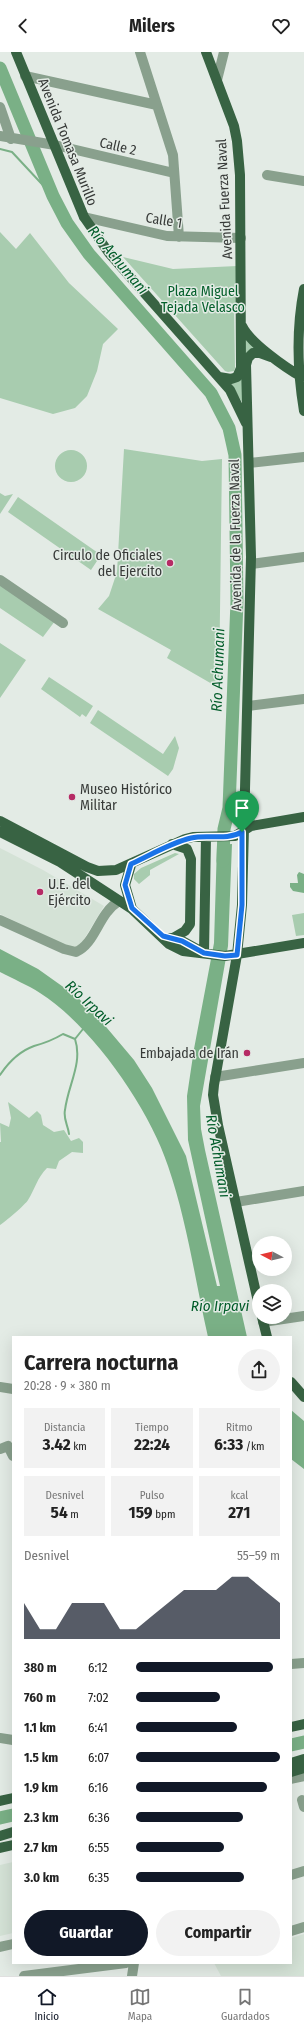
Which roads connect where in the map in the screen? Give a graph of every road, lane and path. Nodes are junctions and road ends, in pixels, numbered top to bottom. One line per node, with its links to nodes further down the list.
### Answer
1 (16, 52): 5 (main road, Avenida Tomasa Murillo)
2 (140, 52): 7 (street)
3 (206, 52): 6 (main road, Avenida Fuerza Naval)
4 (224, 52): 6 (street)
5 (25, 76): 7 (street); 11 (main road, Avenida Tomasa Murillo)
6 (217, 80): 17 (main road, Avenida Fuerza Naval)
7 (157, 105): 12 (street)
8 (0, 107): 10 (street)
9 (0, 136): 10 (street, Calle 2)
10 (15, 139): 11 (street, Calle 2)
11 (55, 146): 12 (street, Calle 2); 15 (main road, Avenida Tomasa Murillo)
12 (174, 173): 16 (street)
13 (267, 176): 14 (street)
14 (304, 181)
15 (84, 217): 16 (street, Calle 1); 21 (main road, Avenida Tomasa Murillo)
16 (179, 237): 17 (street, Calle 1)
17 (241, 238): 19 (main road, Avenida Fuerza Naval)
18 (304, 289): 22 (main road)
19 (242, 326): 20 (main road); 21 (main road, Avenida Fuerza Naval)
20 (271, 357): 22 (main road); 24 (main road, Avenida de la Fuerza Naval)
21 (219, 377): 24 (main road, Avenida Tomasa Murillo)
22 (301, 377): 23 (main road)
23 (304, 411)
24 (247, 427): 26 (main road, Avenida de la Fuerza Naval)
25 (304, 457): 26 (street)
26 (248, 463): 29 (main road, Avenida de la Fuerza Naval)
27 (304, 550): 29 (street)
28 (304, 557): 29 (street)
29 (251, 561): 33 (main road, Avenida de la Fuerza Naval)
30 (0, 580): 31 (street)
31 (63, 623)
32 (304, 702): 33 (street)
33 (248, 706): 37 (main road, Avenida de la Fuerza Naval)
34 (304, 817): 37 (main road)
35 (0, 821): 40 (main road)
36 (0, 832): 41 (main road)
37 (239, 834): 38 (main road); 47 (main road, Avenida de la Fuerza Naval)
38 (211, 837): 39 (main road); 46 (main road)
39 (172, 844): 40 (main road); 44 (main road)
40 (131, 864): 42 (main road)
41 (120, 901): 42 (main road); 43 (street)
42 (132, 908): 44 (main road)
43 (0, 920)
44 (168, 937): 46 (main road)
45 (304, 943): 47 (main road)
46 (207, 954): 47 (main road)
47 (230, 956): 49 (main road, Avenida de la Fuerza Naval)
48 (304, 1063): 49 (street)
49 (215, 1077): 51 (main road, Avenida de la Fuerza Naval)
50 (304, 1191): 51 (street)
51 (236, 1202): 52 (main road, Avenida de la Fuerza Naval)
52 (254, 1284)
53 (304, 1316): 54 (street)
54 (292, 1317)
55 (263, 1324): 56 (main road)
56 (267, 1336)
57 (292, 1383): 60 (main road)
58 (0, 1387): 59 (street)
59 (12, 1389)
60 (304, 1397)
61 (292, 1664): 62 (street)
62 (304, 1664)
63 (304, 1724): 64 (main road)
64 (292, 1727)
65 (0, 1738): 66 (street)
66 (12, 1740)
67 (304, 1759): 68 (main road)
68 (292, 1763)
69 (304, 1768): 70 (main road)
70 (292, 1772)
71 (304, 1776): 72 (street)
72 (292, 1779)
73 (12, 1798): 74 (main road)
74 (0, 1801)
75 (12, 1832): 76 (main road)
76 (0, 1836)
77 (12, 1845): 78 (main road)
78 (0, 1848)
79 (304, 1871): 80 (street)
80 (292, 1875)
81 (304, 1927): 82 (street)
82 (292, 1931)
83 (12, 1944): 84 (street)
84 (0, 1947)
85 (120, 1964): 87 (street)
86 (134, 1964): 89 (street)
87 (48, 1975): 88 (street)
88 (24, 1976)
89 (132, 1976)

